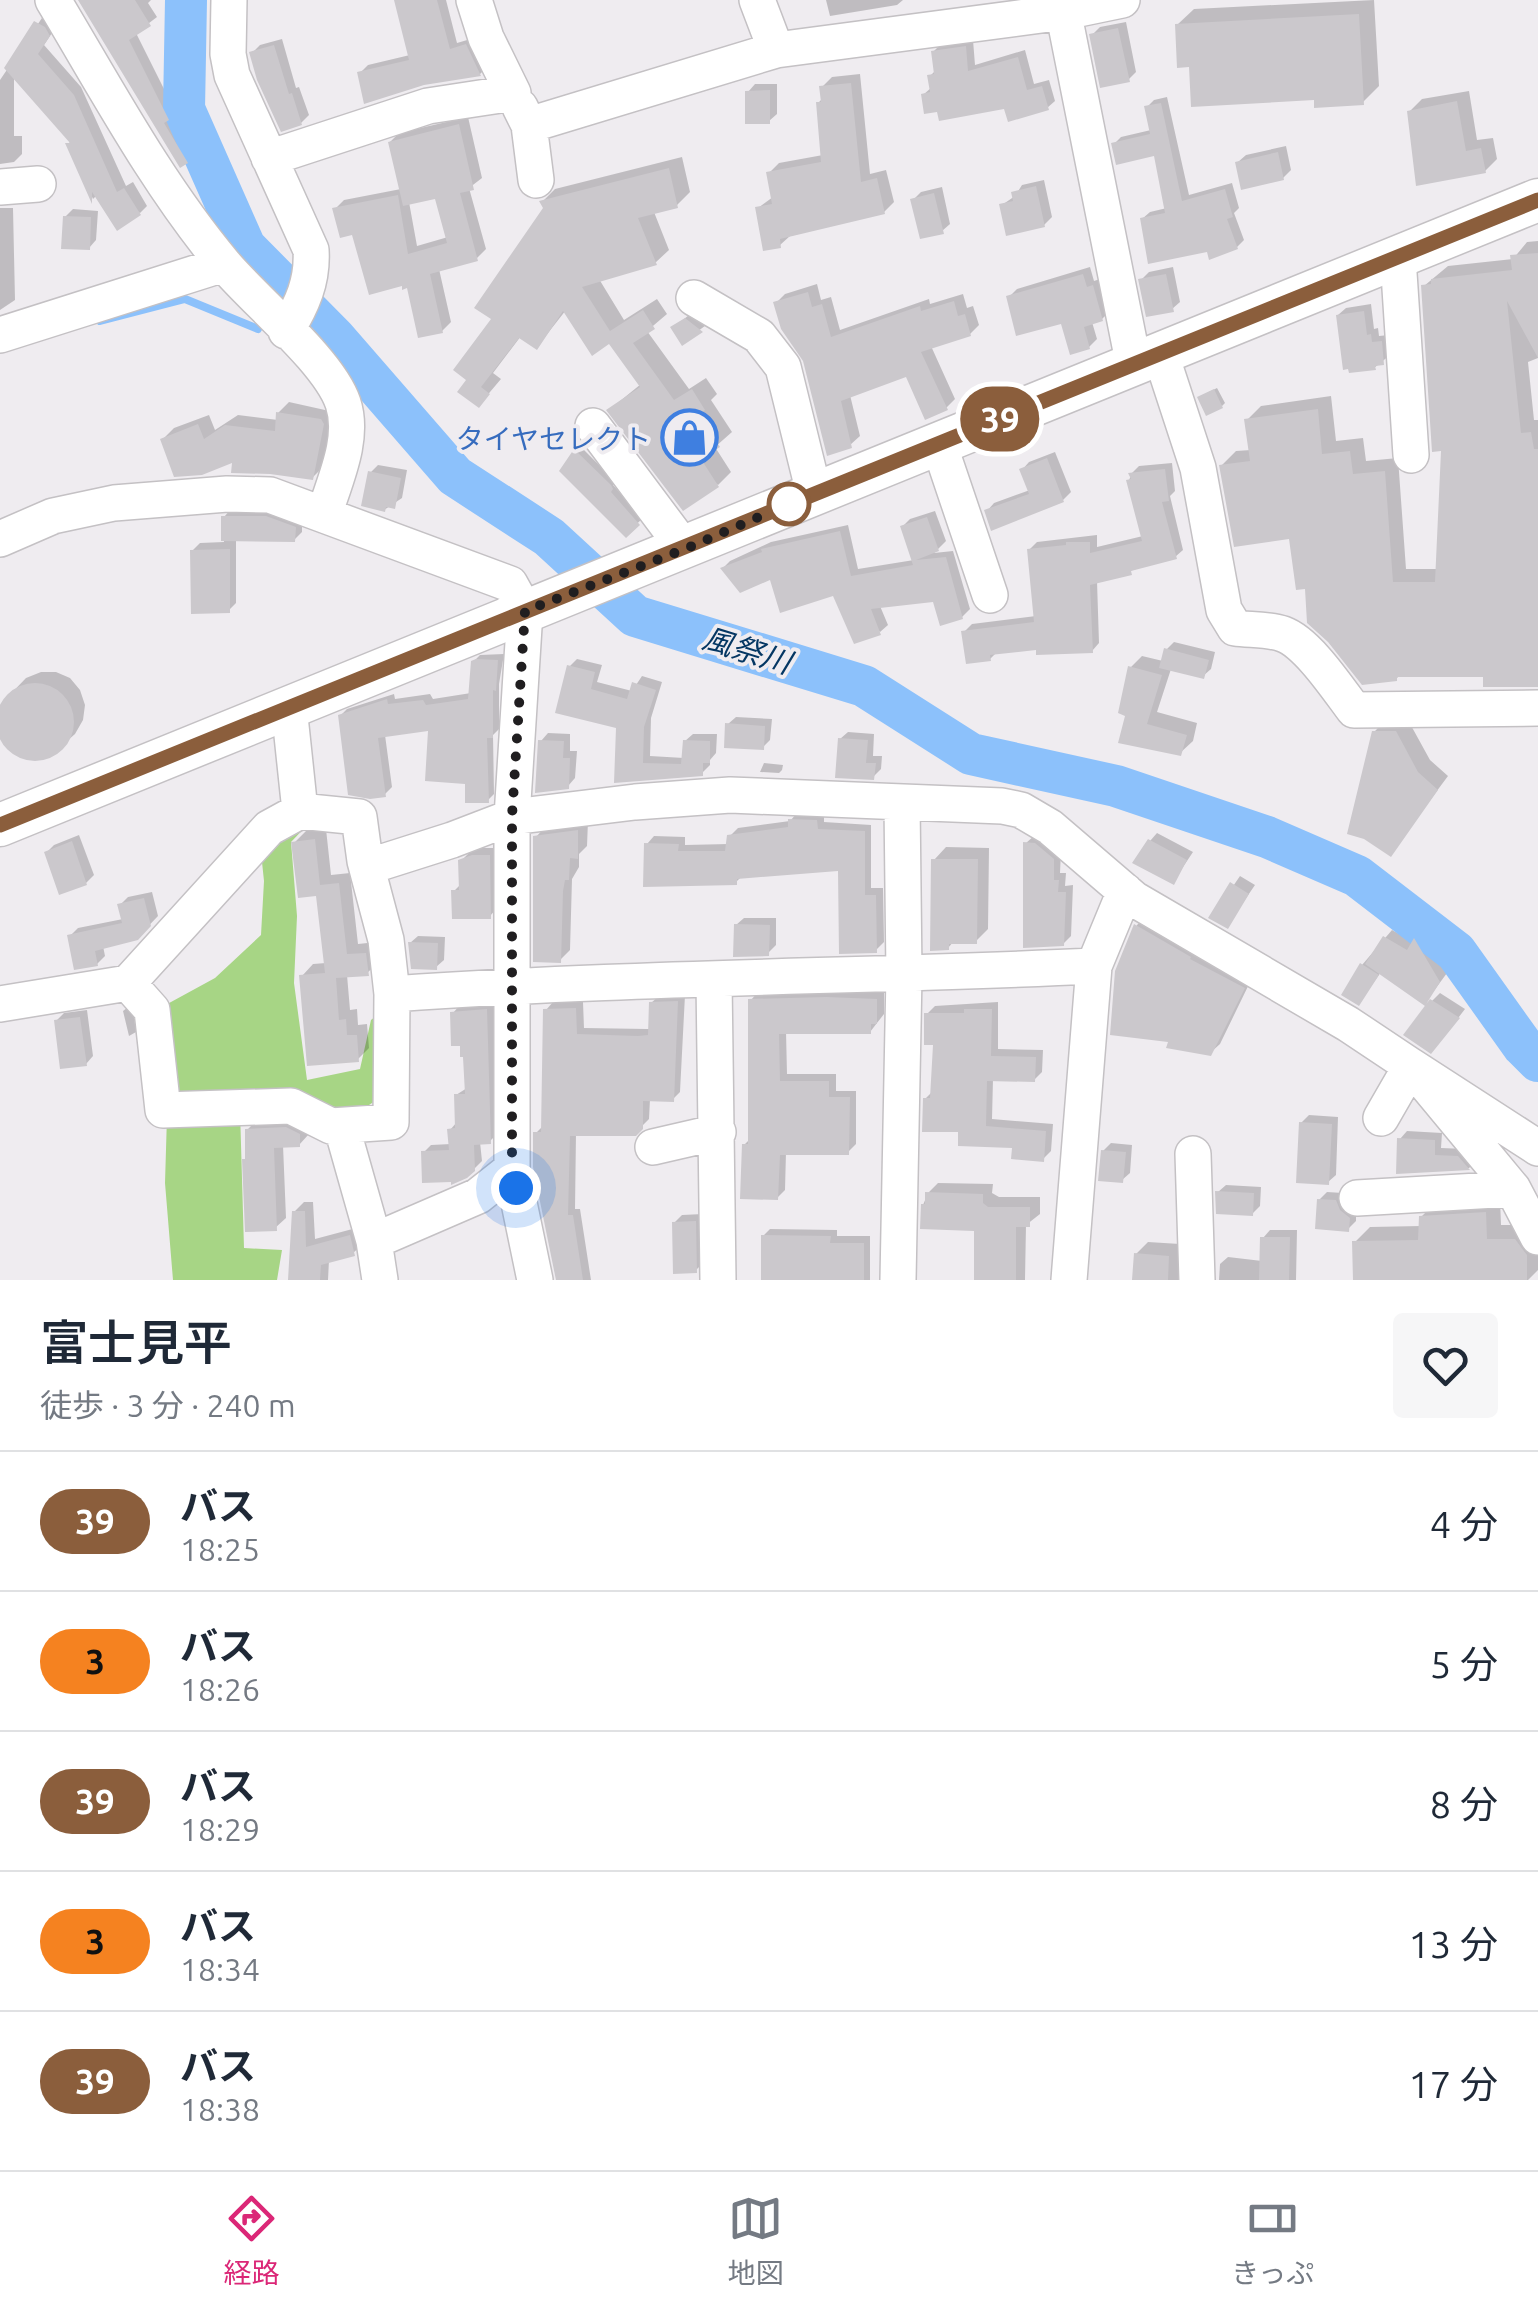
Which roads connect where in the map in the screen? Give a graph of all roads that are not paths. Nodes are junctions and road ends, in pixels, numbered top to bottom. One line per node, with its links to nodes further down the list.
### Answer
1 (54, 0): 16 (street)
2 (229, 0): 10 (street)
3 (474, 0): 8 (street)
4 (757, 0): 7 (street)
5 (1122, 0): 6 (street)
6 (1062, 6): 7 (street); 20 (street)
7 (776, 50): 9 (street)
8 (513, 93): 9 (street); 10 (street)
9 (529, 124): 11 (street)
10 (269, 158): 18 (street)
11 (536, 180)
12 (38, 184): 13 (street)
13 (0, 188)
14 (1538, 200): 15 (main road)
15 (1398, 258): 20 (main road); 23 (street)
16 (224, 264): 18 (street); 19 (street)
17 (694, 298): 24 (street)
18 (288, 329): 25 (street)
19 (0, 335)
20 (1148, 360): 22 (main road); 31 (street)
21 (593, 426): 27 (street)
22 (939, 444): 24 (main road); 28 (street)
23 (1412, 456)
24 (814, 493): 27 (main road)
25 (324, 515): 26 (street); 29 (street)
26 (0, 539)
27 (685, 549): 29 (main road)
28 (990, 595)
29 (525, 611): 30 (main road); 34 (street)
30 (289, 707): 33 (street); 35 (main road)
31 (1538, 708)
32 (902, 803): 34 (street); 37 (street); 39 (street)
33 (300, 810): 36 (street); 41 (street)
34 (512, 816): 36 (street); 42 (street)
35 (0, 825)
36 (367, 867): 43 (street)
37 (1125, 891): 38 (street); 45 (street)
38 (1094, 966): 39 (street); 61 (street)
39 (904, 975): 40 (street); 60 (street)
40 (714, 980): 42 (street); 48 (street)
41 (128, 983): 44 (street); 47 (street)
42 (513, 986): 43 (street); 52 (street)
43 (392, 994): 47 (street)
44 (0, 1004)
45 (1411, 1066): 46 (street); 50 (street); 53 (street)
46 (1381, 1118)
47 (342, 1128): 56 (street)
48 (718, 1132): 49 (street); 59 (street)
49 (652, 1147)
50 (1538, 1148)
51 (1194, 1154): 62 (street)
52 (512, 1168): 56 (street); 58 (street)
53 (1513, 1190): 54 (street); 55 (street)
54 (1357, 1198)
55 (1538, 1237)
56 (374, 1241): 57 (street)
57 (380, 1280)
58 (535, 1280)
59 (718, 1280)
60 (898, 1280)
61 (1069, 1280)
62 (1198, 1280)

